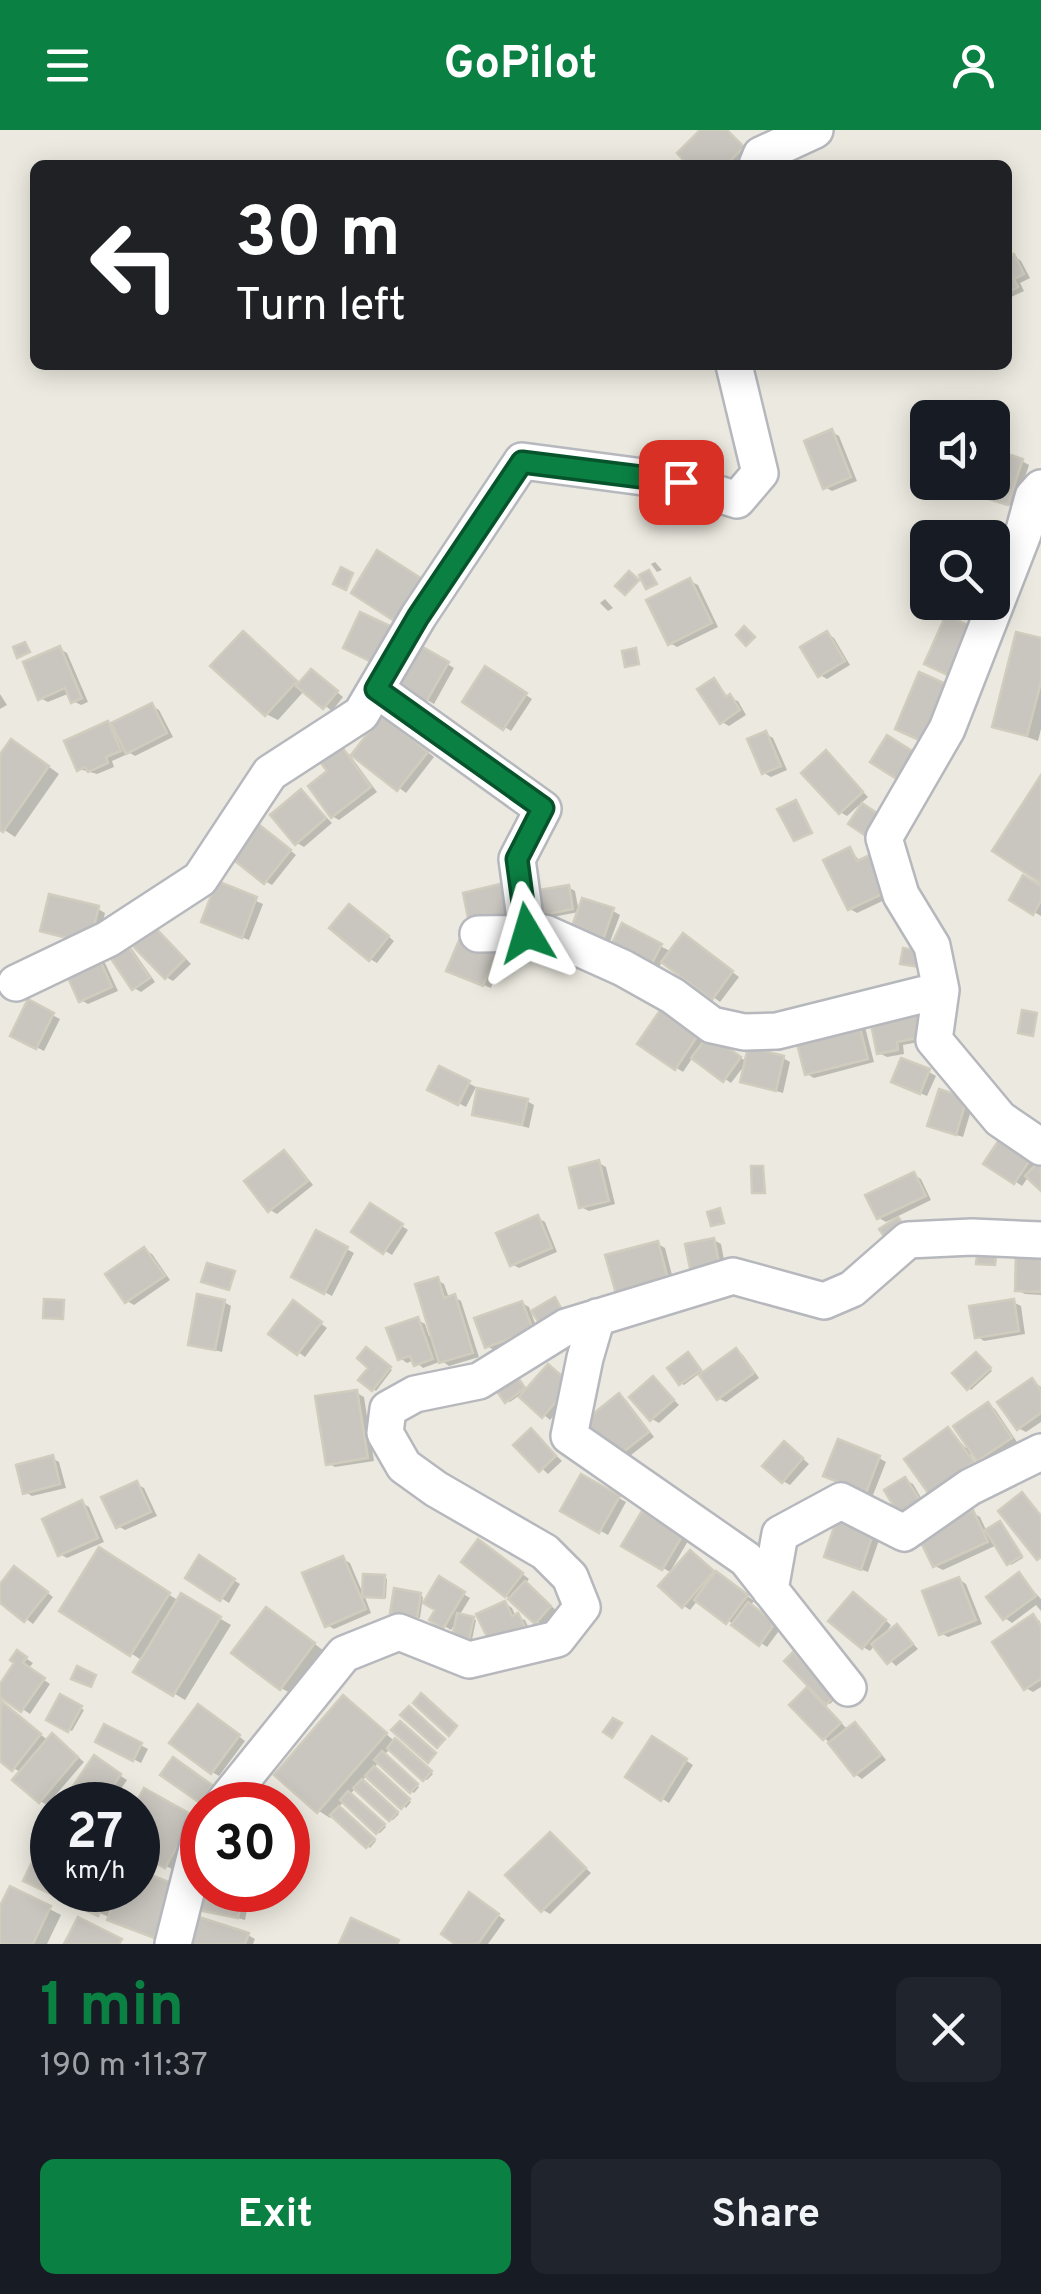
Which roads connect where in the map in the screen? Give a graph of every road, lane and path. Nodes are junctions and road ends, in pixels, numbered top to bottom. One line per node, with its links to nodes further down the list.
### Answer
1 (814, 130): 2 (street)
2 (758, 160)
3 (735, 370): 5 (street)
4 (1041, 488): 9 (street)
5 (376, 689): 6 (street); 8 (street)
6 (527, 933): 7 (street); 9 (street)
7 (478, 934)
8 (16, 983)
9 (941, 990): 10 (street)
10 (1041, 1147)
11 (1041, 1240): 12 (street)
12 (598, 1317): 14 (street); 16 (street)
13 (1041, 1452): 14 (street)
14 (770, 1590): 15 (street)
15 (848, 1688)
16 (241, 1782)
17 (181, 1912): 18 (street)
18 (173, 1944)

